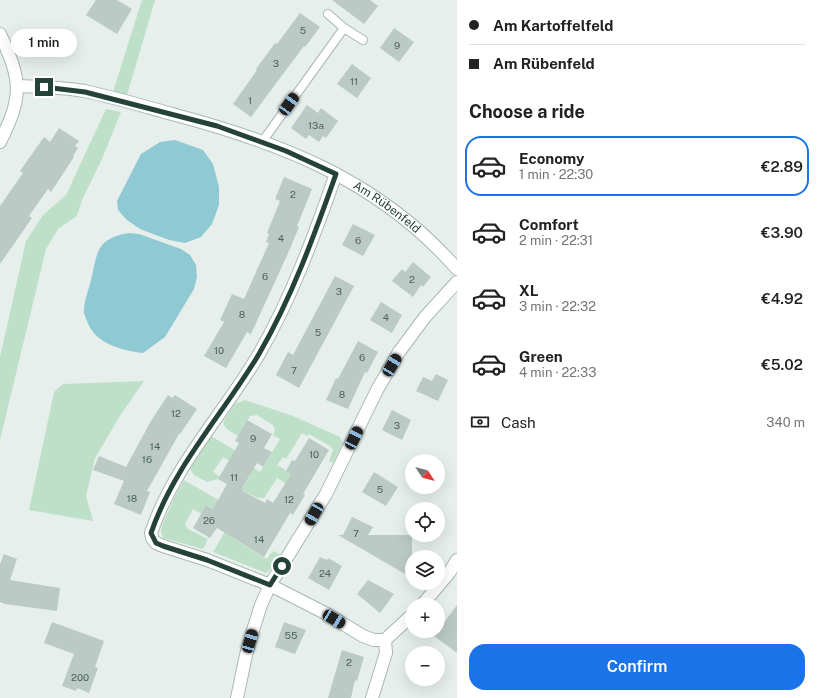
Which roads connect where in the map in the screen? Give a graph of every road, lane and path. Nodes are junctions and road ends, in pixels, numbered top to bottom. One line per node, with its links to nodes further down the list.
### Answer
1 (328, 14): 2 (lane)
2 (344, 28): 4 (lane); 7 (lane)
3 (0, 34): 5 (street)
4 (363, 40)
5 (18, 86): 6 (street); 7 (street, Am Rübenfeld)
6 (0, 142)
7 (262, 142): 8 (street, Am Rübenfeld)
8 (336, 174): 9 (street, Am Rübenfeld); 12 (street)
9 (457, 269)
10 (457, 282): 12 (street)
11 (457, 560): 13 (street)
12 (270, 585): 15 (street); 16 (street)
13 (428, 598)
14 (405, 621): 15 (street)
15 (385, 640): 17 (street)
16 (237, 698)
17 (372, 698)

